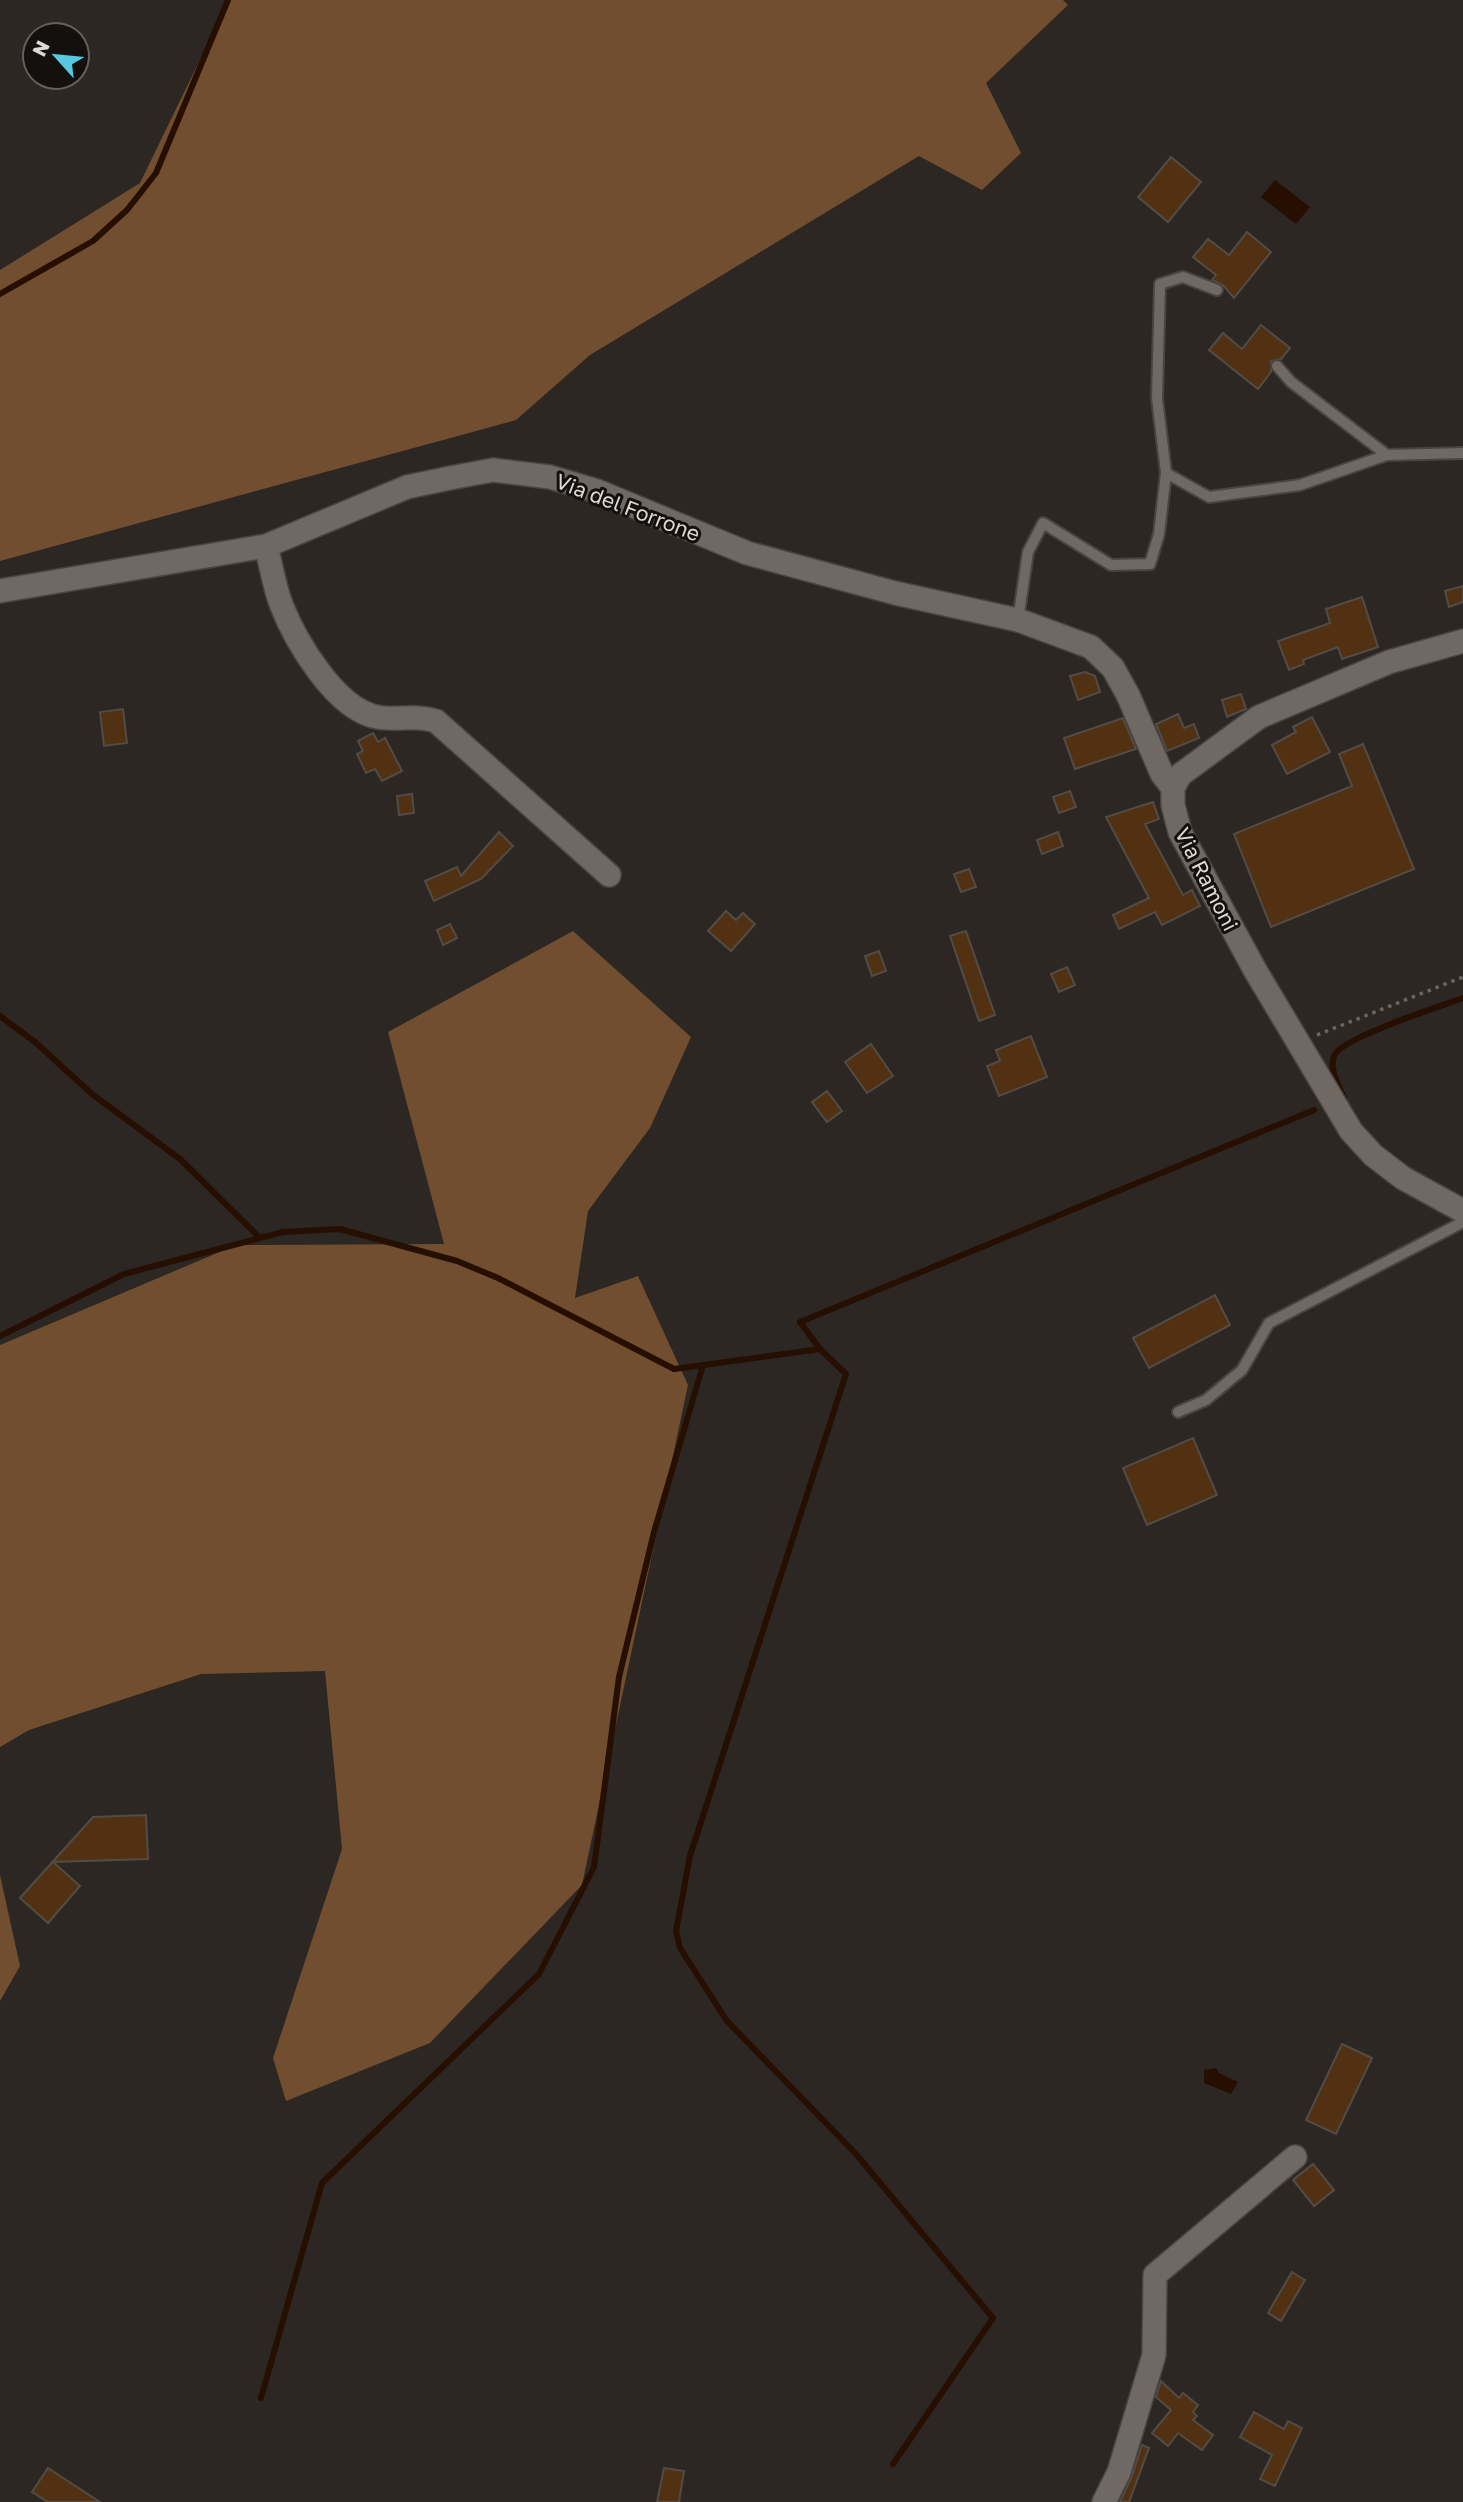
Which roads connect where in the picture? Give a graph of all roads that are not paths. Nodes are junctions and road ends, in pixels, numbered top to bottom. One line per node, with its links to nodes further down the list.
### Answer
1 (1217, 289): 5 (lane)
2 (1277, 366): 4 (lane)
3 (1463, 453): 4 (lane)
4 (1387, 456): 5 (lane)
5 (1166, 473): 8 (lane)
6 (266, 546): 7 (street, Via del Forrone); 8 (street, Via del Forrone); 11 (street)
7 (0, 591)
8 (1018, 620): 10 (street, Via del Forrone)
9 (1463, 641): 10 (street)
10 (1173, 788): 12 (street, Via Ramoni)
11 (609, 875)
12 (1463, 1211)
13 (1463, 1222): 14 (lane)
14 (1178, 1412)
15 (1295, 2157): 16 (street)
16 (1104, 2502)

